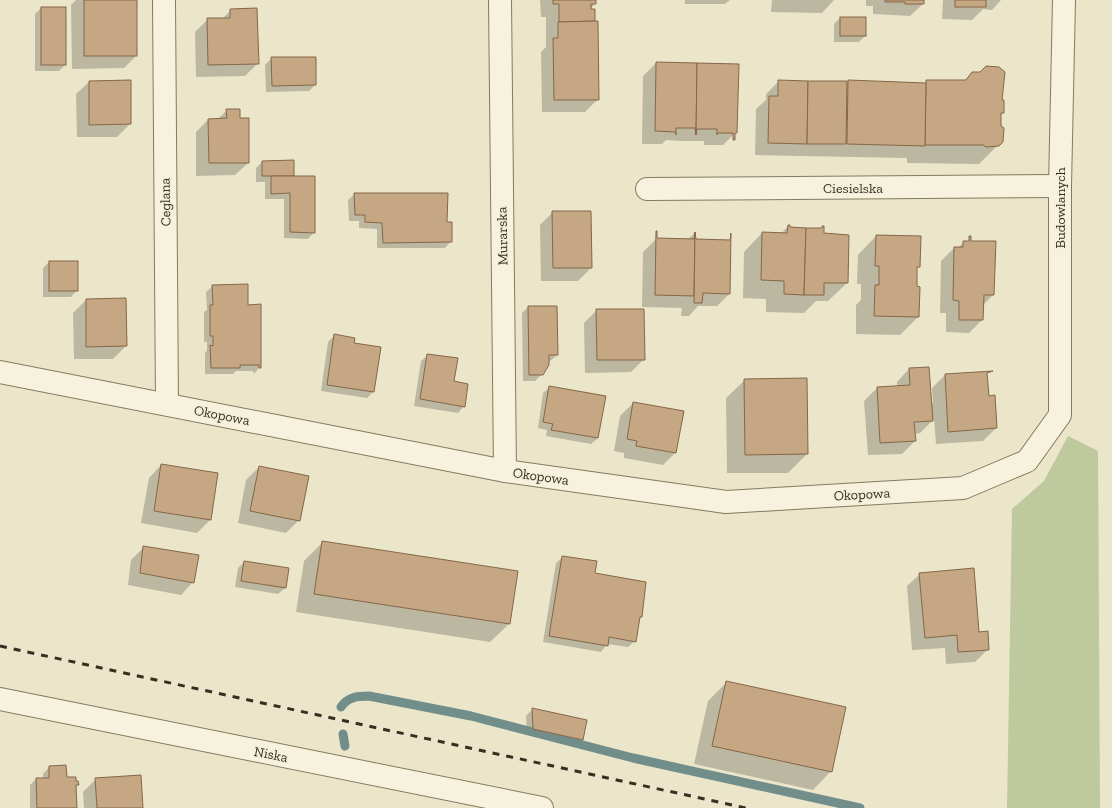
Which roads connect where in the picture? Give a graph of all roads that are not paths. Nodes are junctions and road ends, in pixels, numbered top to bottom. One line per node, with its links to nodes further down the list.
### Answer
1 (164, 0): 7 (street, Ceglana)
2 (500, 0): 9 (street, Murarska)
3 (1064, 0): 4 (street, Budowlanych)
4 (1060, 186): 5 (street, Ciesielska); 8 (street, Budowlanych)
5 (647, 189)
6 (0, 372): 7 (street, Okopowa)
7 (167, 404): 9 (street, Okopowa)
8 (1060, 415): 9 (street, Okopowa)
9 (505, 471)
10 (0, 699): 11 (street, Niska)
11 (542, 808)

